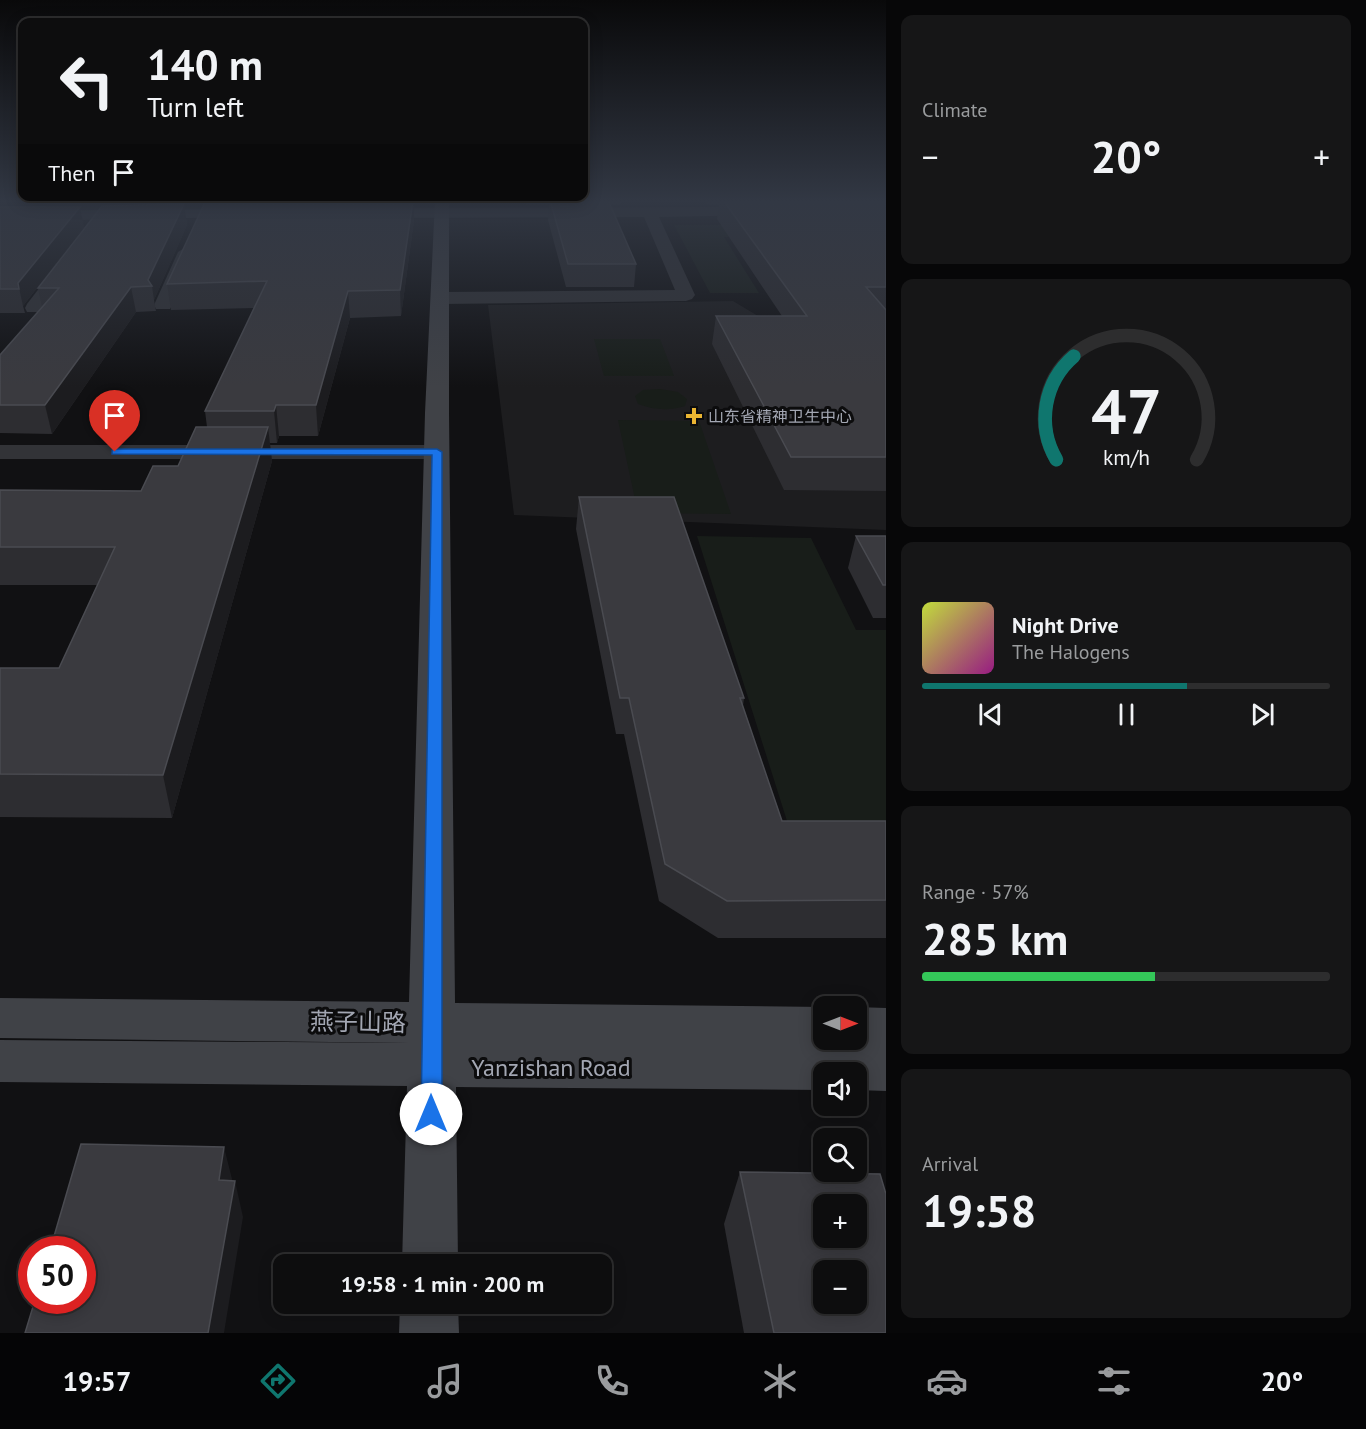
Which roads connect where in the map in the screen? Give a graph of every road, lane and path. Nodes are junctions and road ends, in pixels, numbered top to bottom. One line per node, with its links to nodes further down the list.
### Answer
1 (68, 262): 7 (street)
2 (181, 262): 6 (street)
3 (441, 262): 5 (main road)
4 (671, 262): 5 (street)
5 (440, 298): 9 (main road)
6 (163, 305)
7 (34, 308)
8 (0, 452): 9 (street)
9 (437, 452): 14 (main road)
10 (0, 1018): 14 (main road, 燕子山路)
11 (867, 1027): 13 (main road)
12 (813, 1028): 14 (main road, 燕子山路)
13 (886, 1028)
14 (432, 1045): 15 (main road, Yanzishan Road); 16 (main road, Yanzishan Road); 17 (main road)
15 (0, 1061)
16 (886, 1069)
17 (430, 1254)
18 (429, 1314): 19 (main road)
19 (429, 1333)

